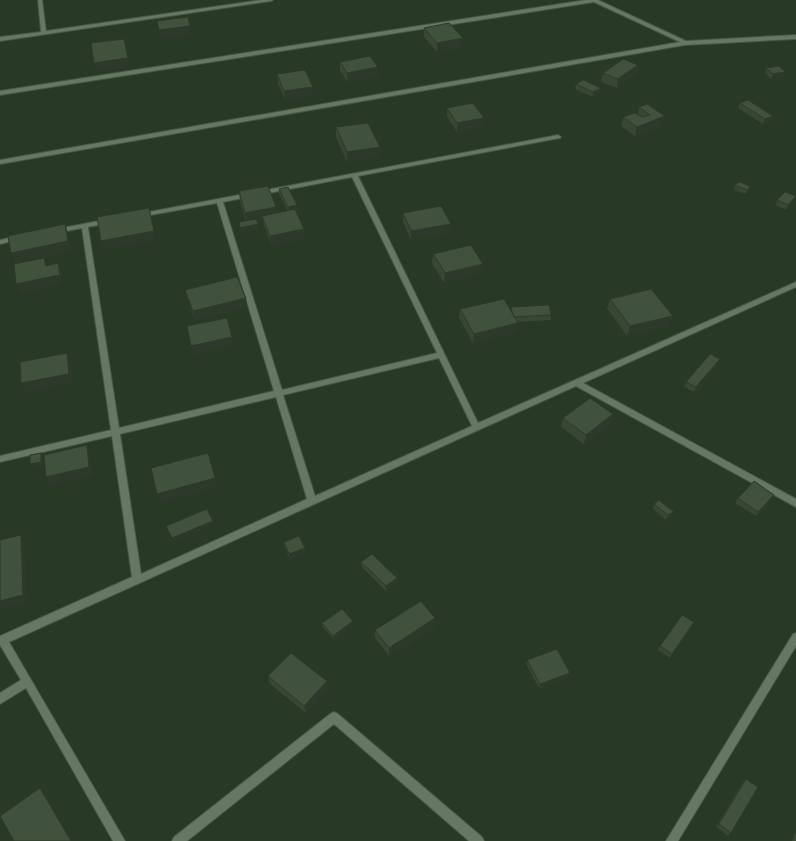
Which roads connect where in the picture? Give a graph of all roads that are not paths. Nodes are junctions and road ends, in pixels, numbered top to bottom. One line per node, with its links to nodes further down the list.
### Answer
1 (40, 0): 6 (street)
2 (217, 0): 5 (street)
3 (271, 0): 5 (street)
4 (595, 0): 9 (street); 10 (street)
5 (220, 7): 6 (street)
6 (44, 33): 8 (street)
7 (796, 37): 9 (street)
8 (0, 39)
9 (686, 43): 12 (street)
10 (0, 93)
11 (558, 137): 13 (street)
12 (0, 162)
13 (354, 175): 14 (street); 22 (street)
14 (219, 200): 15 (street); 24 (street)
15 (130, 217)
16 (115, 220): 17 (street)
17 (85, 226): 18 (street); 26 (street)
18 (46, 233)
19 (23, 237): 20 (street)
20 (0, 242)
21 (796, 284): 23 (street)
22 (441, 355): 24 (street); 25 (street)
23 (576, 382): 25 (street); 29 (street)
24 (278, 394): 26 (street); 28 (street)
25 (476, 427): 28 (street)
26 (115, 432): 27 (street); 30 (street)
27 (0, 459)
28 (312, 501): 30 (street)
29 (796, 503)
30 (137, 580): 32 (street)
31 (796, 637): 38 (street)
32 (1, 641): 33 (street)
33 (27, 682): 34 (street); 35 (street)
34 (0, 699)
35 (119, 841)
36 (178, 841): 37 (street)
37 (478, 841)
38 (672, 841)

